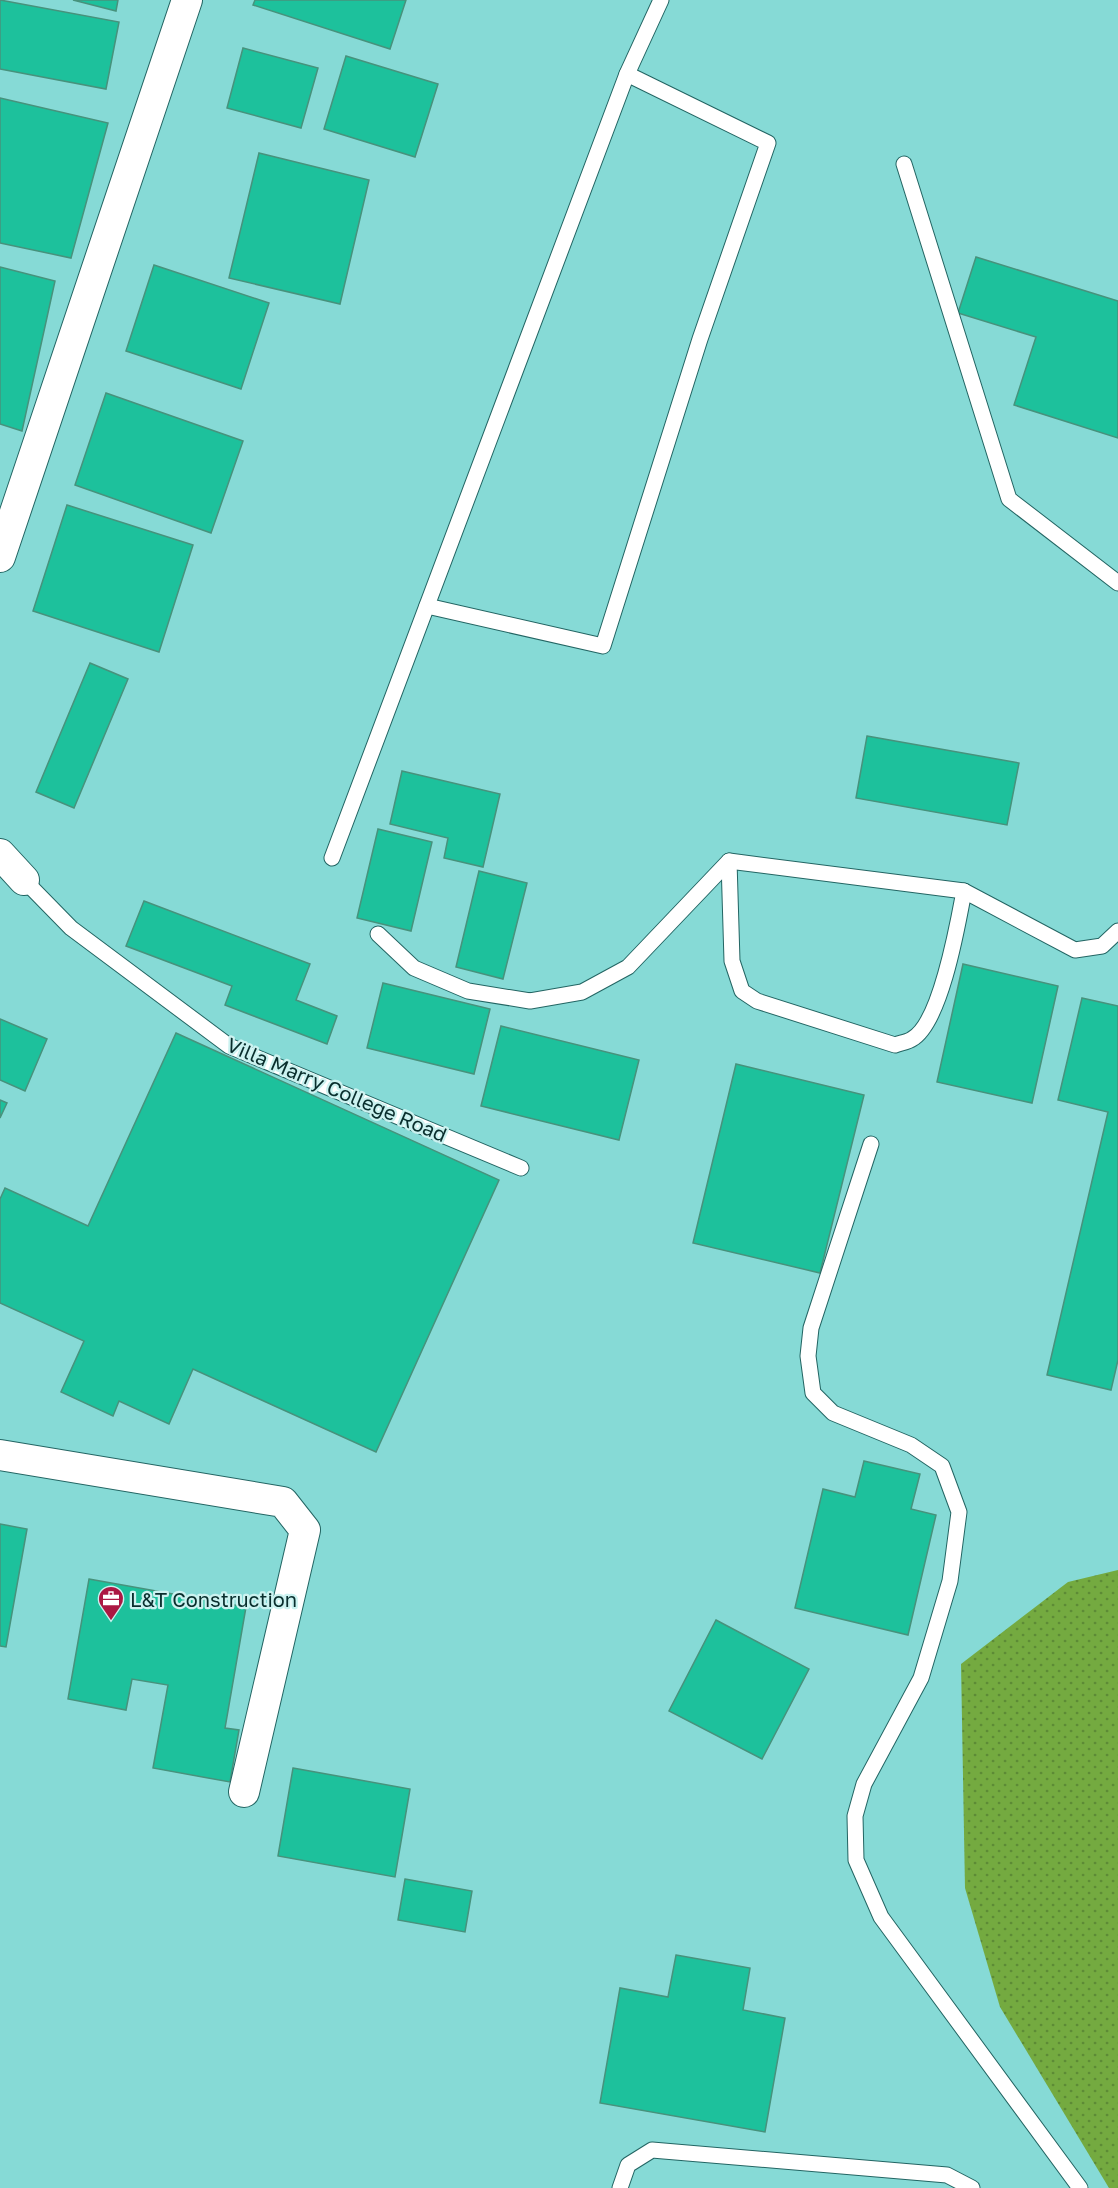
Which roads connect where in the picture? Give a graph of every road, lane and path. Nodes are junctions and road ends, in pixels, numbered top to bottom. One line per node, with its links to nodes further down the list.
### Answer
1 (187, 0): 5 (street)
2 (662, 0): 3 (lane)
3 (627, 74): 7 (lane); 7 (lane)
4 (904, 164): 6 (lane)
5 (0, 557)
6 (1118, 583)
7 (427, 606): 9 (lane)
8 (0, 854): 11 (street, Villa Marry College Road)
9 (332, 858)
10 (729, 861): 12 (lane); 12 (lane); 14 (lane)
11 (24, 880): 16 (lane, Villa Marry College Road)
12 (964, 891): 13 (lane)
13 (1118, 931)
14 (378, 934)
15 (871, 1144): 21 (lane)
16 (521, 1168)
17 (0, 1455): 18 (street)
18 (244, 1792)
19 (620, 2188): 20 (lane)
20 (972, 2188)
21 (1080, 2188)

